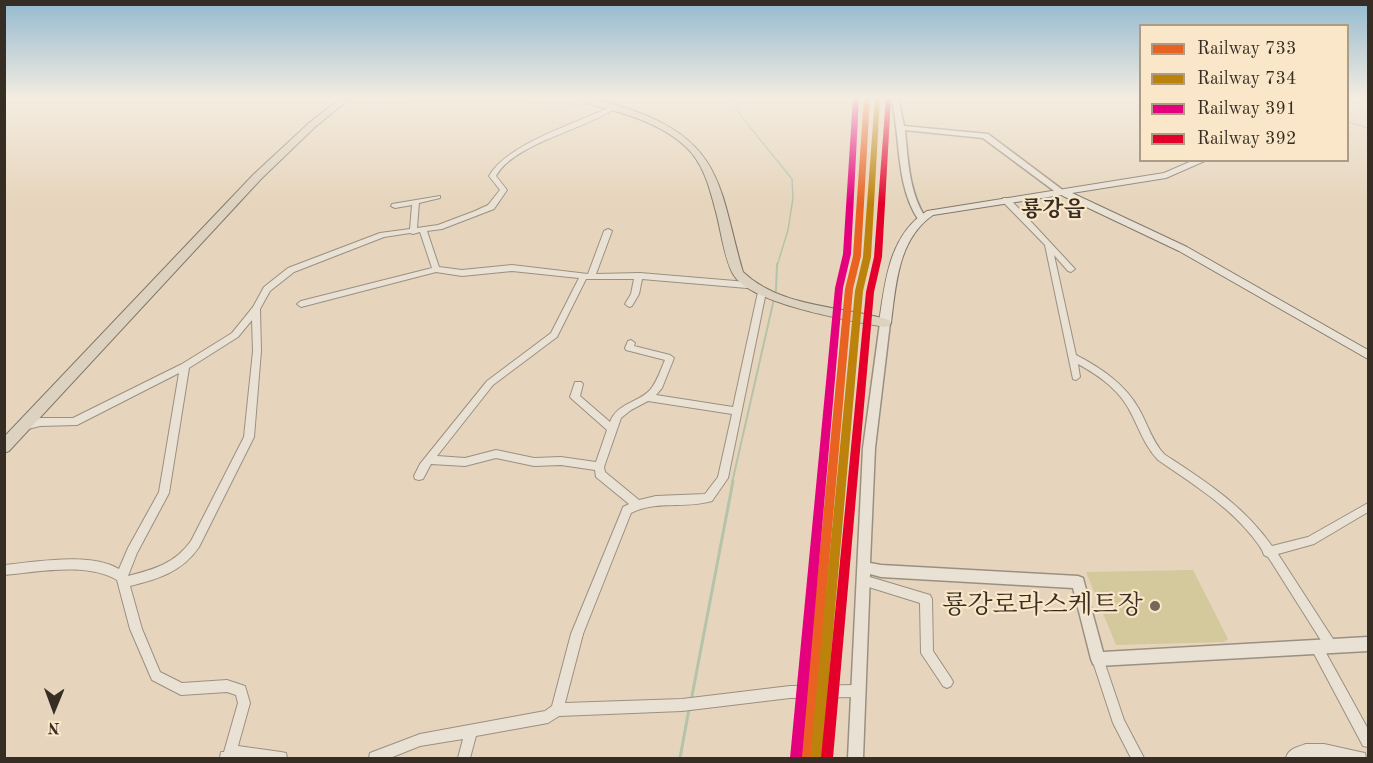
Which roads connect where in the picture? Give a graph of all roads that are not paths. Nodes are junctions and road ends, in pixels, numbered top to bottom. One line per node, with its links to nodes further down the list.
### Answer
1 (306, 133): 35 (main road)
2 (560, 133): 13 (street)
3 (672, 133): 21 (main road)
4 (903, 133): 12 (street)
5 (950, 133): 7 (street)
6 (1198, 162): 7 (main road)
7 (1060, 191): 9 (main road); 28 (main road)
8 (438, 197): 10 (street)
9 (1006, 200): 12 (main road); 16 (street)
10 (416, 202): 11 (street); 15 (street)
11 (395, 206)
12 (921, 217): 26 (main road)
13 (423, 231): 15 (street); 17 (street)
14 (608, 231): 20 (street)
15 (413, 232): 25 (street)
16 (1048, 246): 18 (street); 29 (street)
17 (436, 269): 20 (street); 24 (street)
18 (1071, 269)
19 (638, 276): 20 (street); 21 (street); 23 (street)
20 (588, 277): 38 (street)
21 (747, 285): 22 (main road)
22 (770, 295): 26 (main road); 34 (street)
23 (629, 303)
24 (301, 304)
25 (256, 309): 30 (street); 46 (street)
26 (885, 323): 45 (street)
27 (631, 343): 33 (street)
28 (1368, 355)
29 (1072, 357): 31 (street); 43 (street)
30 (185, 366): 35 (street); 46 (street)
31 (1076, 377)
32 (578, 384): 36 (street)
33 (646, 397): 34 (street); 36 (street)
34 (738, 411): 41 (street)
35 (24, 426): 37 (main road)
36 (611, 428): 39 (street)
37 (4, 447)
38 (429, 460): 39 (street); 40 (street)
39 (598, 467): 41 (street)
40 (419, 476)
41 (636, 504): 52 (street)
42 (1368, 507): 43 (street)
43 (1268, 552): 48 (street)
44 (4, 570): 46 (street)
45 (863, 573): 49 (street); 50 (street); 51 (street)
46 (123, 579): 55 (street)
47 (1368, 644): 48 (street)
48 (1323, 646): 49 (street); 54 (street)
49 (1098, 659): 60 (street)
50 (947, 682)
51 (858, 691): 52 (street); 59 (street)
52 (557, 710): 53 (street)
53 (471, 731): 57 (street); 58 (street)
54 (1368, 741)
55 (227, 757): 56 (street)
56 (281, 759)
57 (375, 759)
58 (464, 759)
59 (855, 759)
60 (1138, 759)
61 (1292, 759): 62 (street)
62 (1360, 759)

